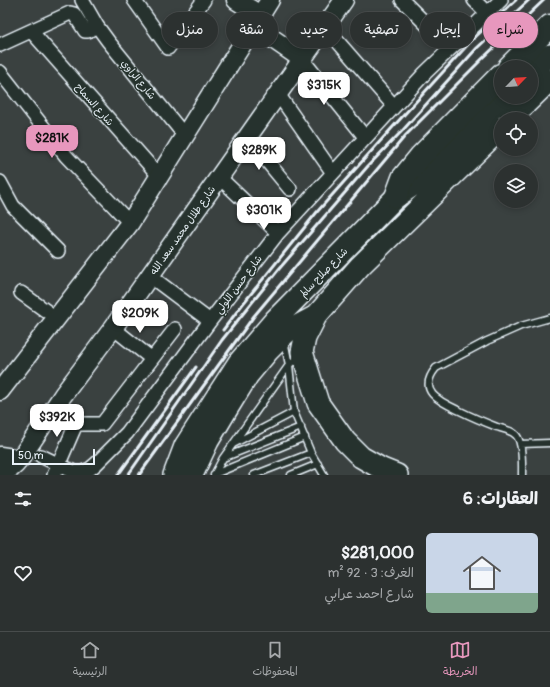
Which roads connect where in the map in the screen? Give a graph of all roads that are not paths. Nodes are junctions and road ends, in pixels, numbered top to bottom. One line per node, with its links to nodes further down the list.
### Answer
1 (82, 0): 18 (street, شارع الراوي)
2 (134, 0): 3 (street)
3 (204, 0)
4 (236, 0): 10 (main road)
5 (270, 0): 11 (main road)
6 (344, 0): 12 (main road, شارع طلال محمد سعد الله)
7 (402, 0): 16 (street)
8 (474, 0): 13 (street)
9 (501, 0): 14 (street, شارع حسن اللولي)
10 (249, 12)
11 (262, 12)
12 (336, 12)
13 (484, 12)
14 (488, 12)
15 (483, 17): 17 (street, شارع حسن اللولي)
16 (420, 18)
17 (475, 24)
18 (97, 26): 20 (street); 39 (street, شارع الراوي)
19 (550, 26): 29 (highway)
20 (31, 31): 22 (street); 43 (street, شارع السماح)
21 (278, 38): 28 (main road)
22 (0, 45)
23 (342, 46): 36 (street)
24 (240, 48): 39 (main road)
25 (310, 48): 28 (main road, شارع طلال محمد سعد الله)
26 (450, 48): 36 (street, شارع حسن اللولي)
27 (550, 54): 30 (highway)
28 (302, 59): 34 (main road, شارع طلال محمد سعد الله); 41 (street)
29 (516, 60)
30 (538, 65)
31 (0, 72): 48 (street)
32 (550, 80): 37 (highway)
33 (494, 82): 47 (highway)
34 (278, 94): 40 (main road, شارع طلال محمد سعد الله); 42 (street)
35 (498, 104): 47 (highway, شارع صلاح سالم)
36 (393, 105): 41 (street, شارع حسن اللولي)
37 (517, 112)
38 (494, 135): 54 (highway)
39 (185, 136): 43 (main road)
40 (248, 137): 44 (main road, شارع طلال محمد سعد الله); 46 (street)
41 (365, 137): 42 (street, شارع حسن اللولي)
42 (333, 173): 49 (street, شارع حسن اللولي)
43 (160, 177): 48 (main road)
44 (219, 177): 49 (street); 51 (main road, شارع طلال محمد سعد الله)
45 (0, 182): 50 (street)
46 (290, 189)
47 (396, 197): 52 (highway, شارع صلاح سالم)
48 (130, 223): 55 (main road)
49 (278, 233): 57 (street, شارع حسن اللولي)
50 (58, 251)
51 (150, 276): 57 (street); 58 (main road, شارع طلال محمد سعد الله)
52 (308, 287): 54 (highway); 78 (highway, شارع صلاح سالم)
53 (21, 293): 55 (street)
54 (322, 309): 60 (highway); 62 (highway)
55 (56, 318): 63 (main road)
56 (550, 318): 69 (lane)
57 (210, 321): 76 (street, شارع حسن اللولي)
58 (113, 328): 61 (street); 74 (main road, شارع طلال محمد سعد الله)
59 (175, 329): 61 (street)
60 (283, 335): 62 (lane); 79 (highway)
61 (152, 359): 76 (street)
62 (296, 359): 64 (lane); 68 (lane); 84 (highway)
63 (0, 391)
64 (294, 412): 65 (lane); 68 (lane)
65 (301, 427): 66 (lane); 73 (lane)
66 (305, 437): 70 (lane); 80 (lane)
67 (550, 443): 69 (lane)
68 (233, 444): 73 (lane)
69 (520, 444): 85 (lane)
70 (311, 453): 75 (lane); 81 (lane)
71 (0, 456): 74 (main road)
72 (41, 456): 76 (street, شارع حسن اللولي)
73 (223, 458): 80 (lane)
74 (20, 459): 77 (main road, شارع طلال محمد سعد الله)
75 (318, 464): 82 (lane); 83 (lane)
76 (57, 470)
77 (0, 473)
78 (174, 475)
79 (192, 475)
80 (215, 475)
81 (254, 475)
82 (291, 475)
83 (324, 475)
84 (397, 475)
85 (522, 475)

